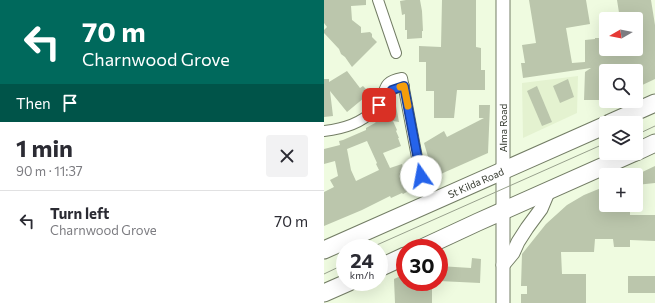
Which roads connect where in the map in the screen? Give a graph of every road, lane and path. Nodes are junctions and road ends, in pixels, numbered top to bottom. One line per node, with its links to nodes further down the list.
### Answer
1 (378, 0): 3 (street)
2 (503, 0): 11 (street, Alma Road)
3 (396, 53)
4 (655, 103): 5 (highway)
5 (626, 116)
6 (599, 128): 11 (highway, St Kilda Road)
7 (324, 131): 13 (street)
8 (655, 143): 9 (highway)
9 (643, 149)
10 (617, 160): 12 (highway)
11 (503, 170): 13 (highway, St Kilda Road); 14 (street, Alma Road)
12 (549, 190): 14 (highway); 17 (street)
13 (431, 202): 16 (highway, St Kilda Road)
14 (503, 211): 15 (highway); 17 (street, Alma Road)
15 (441, 239)
16 (324, 250)
17 (503, 265): 20 (street, Alma Road)
18 (336, 288): 19 (highway)
19 (324, 293)
20 (503, 303)

